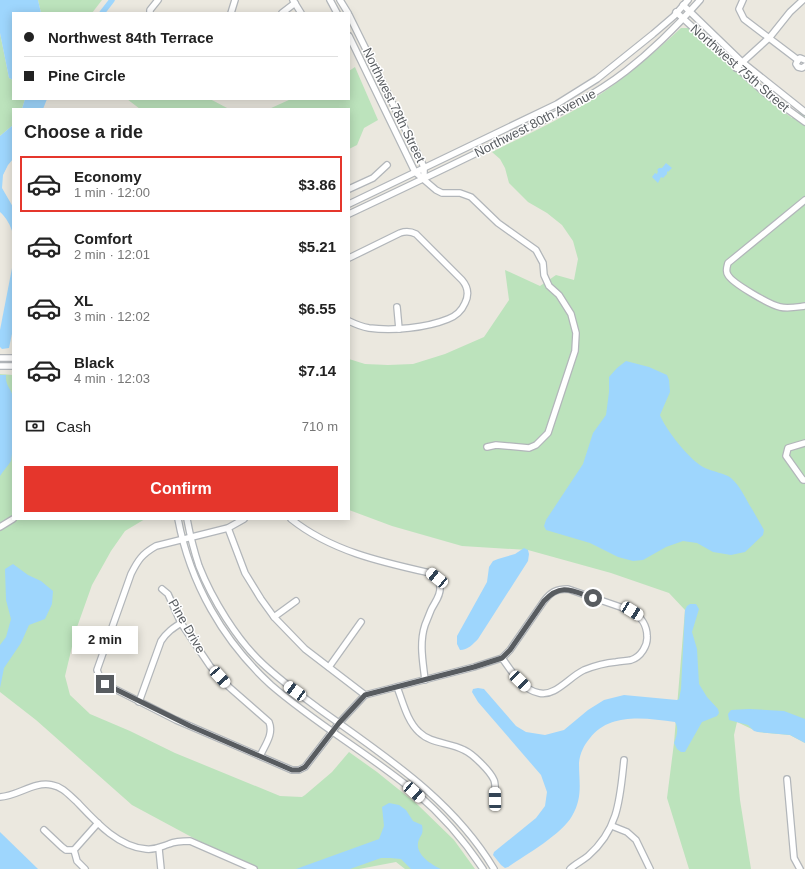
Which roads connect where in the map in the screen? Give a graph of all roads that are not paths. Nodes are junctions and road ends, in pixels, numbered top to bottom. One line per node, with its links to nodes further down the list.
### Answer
1 (158, 0): 11 (street)
2 (235, 0): 12 (street)
3 (330, 0): 15 (street)
4 (340, 0): 16 (street, Northwest 78th Street)
5 (688, 0): 10 (street, Northwest 80th Avenue)
6 (700, 0): 18 (street, Northwest 80th Avenue)
7 (742, 0): 21 (street)
8 (802, 0): 21 (street)
9 (294, 2): 13 (street); 14 (street)
10 (683, 5): 17 (street, Northwest 80th Avenue); 18 (street, Northwest 75th Street)
11 (150, 12)
12 (231, 12)
13 (283, 12)
14 (300, 12)
15 (336, 12)
16 (347, 12)
17 (676, 12): 20 (street, Northwest 75th Street); 31 (street, Northwest 80th Avenue)
18 (690, 12): 20 (street, Northwest 80th Avenue); 25 (street, Northwest 75th Street)
19 (350, 18): 31 (street, Northwest 78th Street)
20 (684, 19): 27 (street, Northwest 75th Street); 33 (street, Northwest 80th Avenue)
21 (770, 37): 23 (street); 25 (street)
22 (350, 38): 32 (street, Northwest 78th Street)
23 (798, 60): 24 (street); 26 (street)
24 (805, 60)
25 (742, 62): 27 (street); 28 (street, Northwest 75th Street)
26 (805, 66)
27 (736, 68): 29 (street, Northwest 75th Street)
28 (805, 112)
29 (805, 122)
30 (387, 166): 34 (street)
31 (424, 167): 32 (street, Northwest 80th Avenue); 33 (street, Northwest 78th Street)
32 (415, 172): 33 (street, Northwest 78th Street); 36 (street, Northwest 80th Avenue)
33 (424, 179): 37 (street, Northwest 80th Avenue); 48 (street)
34 (350, 189)
35 (805, 200): 39 (street)
36 (350, 204)
37 (350, 214)
38 (350, 258): 42 (street)
39 (805, 306)
40 (397, 308): 42 (street)
41 (350, 321): 42 (street)
42 (399, 328)
43 (0, 358): 44 (street)
44 (12, 358)
45 (0, 366): 46 (street)
46 (12, 366)
47 (805, 443): 49 (street)
48 (488, 447)
49 (805, 480)
50 (12, 520): 55 (street)
51 (178, 520): 58 (street)
52 (187, 520): 57 (street)
53 (242, 520): 56 (street)
54 (292, 520): 66 (street)
55 (0, 527)
56 (228, 528): 57 (street); 61 (street)
57 (191, 538): 58 (street); 70 (street)
58 (182, 540): 69 (street); 71 (street)
59 (162, 589): 63 (street, Pine Drive)
60 (296, 601): 61 (street)
61 (274, 617): 65 (street)
62 (361, 622): 65 (street)
63 (181, 623): 69 (street); 72 (street, Pine Drive)
64 (502, 658): 64 (street); 66 (street)
65 (329, 667): 68 (street)
66 (425, 680): 67 (street)
67 (397, 687): 68 (street); 76 (street)
68 (365, 695): 70 (street)
69 (139, 702): 72 (street)
70 (339, 723): 71 (street); 86 (street)
71 (332, 731): 72 (street); 85 (street)
72 (260, 756)
73 (624, 760): 78 (street)
74 (787, 779): 89 (street)
75 (0, 797): 77 (street)
76 (495, 799)
77 (98, 823): 80 (street); 81 (street)
78 (612, 826): 87 (street); 88 (street)
79 (44, 830): 81 (street)
80 (159, 849): 83 (street); 84 (street)
81 (74, 850): 82 (street)
82 (85, 869)
83 (161, 869)
84 (254, 869)
85 (483, 869)
86 (494, 869)
87 (570, 869)
88 (650, 869)
89 (800, 869)

